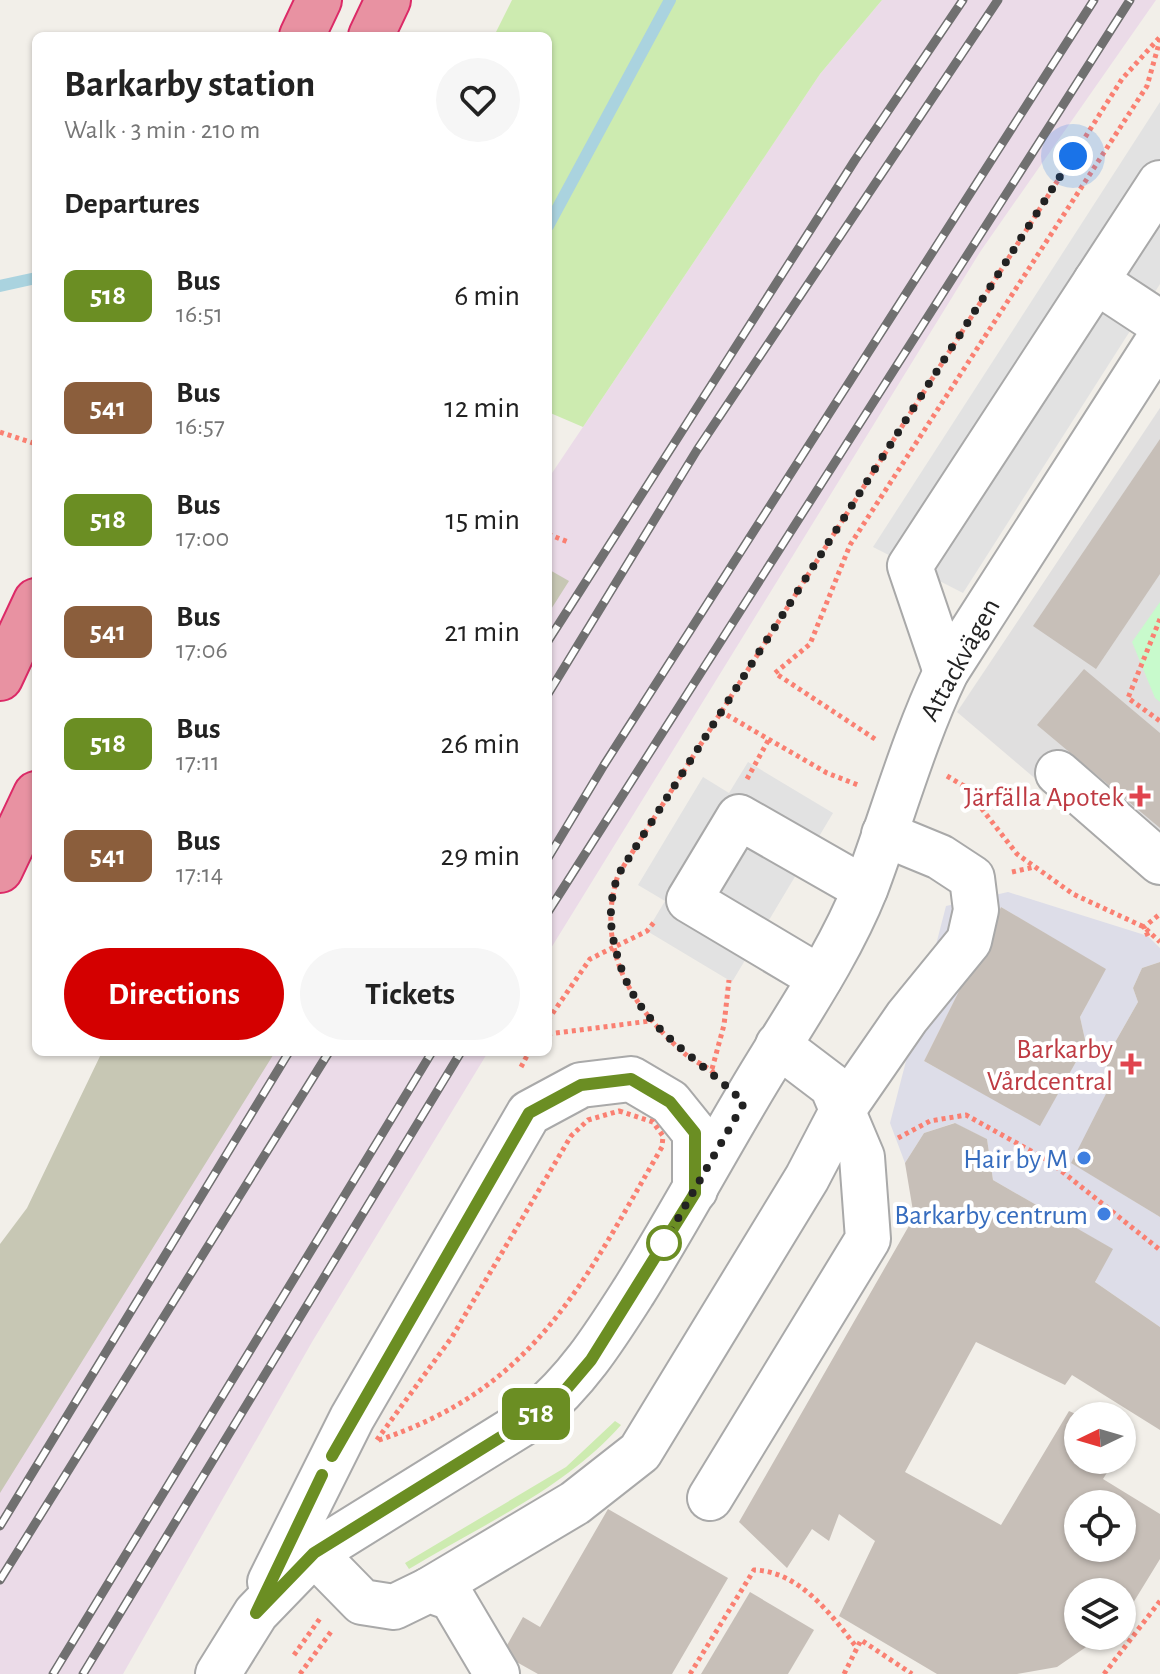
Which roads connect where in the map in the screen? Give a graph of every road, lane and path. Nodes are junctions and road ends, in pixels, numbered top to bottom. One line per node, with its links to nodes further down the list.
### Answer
1 (319, 0): 3 (highway)
2 (388, 0): 4 (highway)
3 (304, 32)
4 (373, 32)
5 (1160, 38): 19 (path); 28 (path)
6 (1160, 183): 7 (street)
7 (1096, 281): 8 (street); 16 (street)
8 (1160, 323)
9 (1160, 338): 16 (street, Attackvägen)
10 (0, 432): 11 (path)
11 (32, 443)
12 (552, 536): 13 (path)
13 (568, 542)
14 (32, 610): 17 (highway)
15 (1160, 619): 18 (path)
16 (946, 672): 22 (street, Attackvägen)
17 (0, 678)
18 (1160, 721)
19 (886, 746)
20 (1058, 773): 23 (street)
21 (32, 802): 24 (highway)
22 (884, 834): 25 (street, Attackvägen); 37 (street)
23 (1160, 862)
24 (0, 870)
25 (865, 889): 29 (street, Attackvägen); 29 (street)
26 (1160, 914): 27 (path)
27 (1148, 936)
28 (614, 946): 31 (path); 32 (path)
29 (820, 978): 34 (street, Attackvägen)
30 (729, 980): 35 (path)
31 (552, 1014)
32 (651, 1021): 33 (path); 35 (path)
33 (552, 1033)
34 (778, 1045): 36 (street, Attackvägen); 37 (street)
35 (711, 1070): 36 (path)
36 (744, 1103): 39 (street, Attackvägen)
37 (842, 1111): 42 (street); 44 (street)
38 (896, 1139): 40 (path)
39 (695, 1193): 43 (street, Attackvägen); 46 (street)
40 (1160, 1250)
41 (376, 1441): 41 (path)
42 (710, 1498)
43 (314, 1553): 44 (street); 46 (street, Attackvägen)
44 (429, 1590): 49 (street)
45 (1160, 1601): 53 (path)
46 (256, 1613): 48 (street)
47 (857, 1648): 50 (path); 51 (path); 52 (path)
48 (218, 1674)
49 (497, 1674)
50 (690, 1674)
51 (844, 1674)
52 (912, 1674)
53 (1104, 1674)

